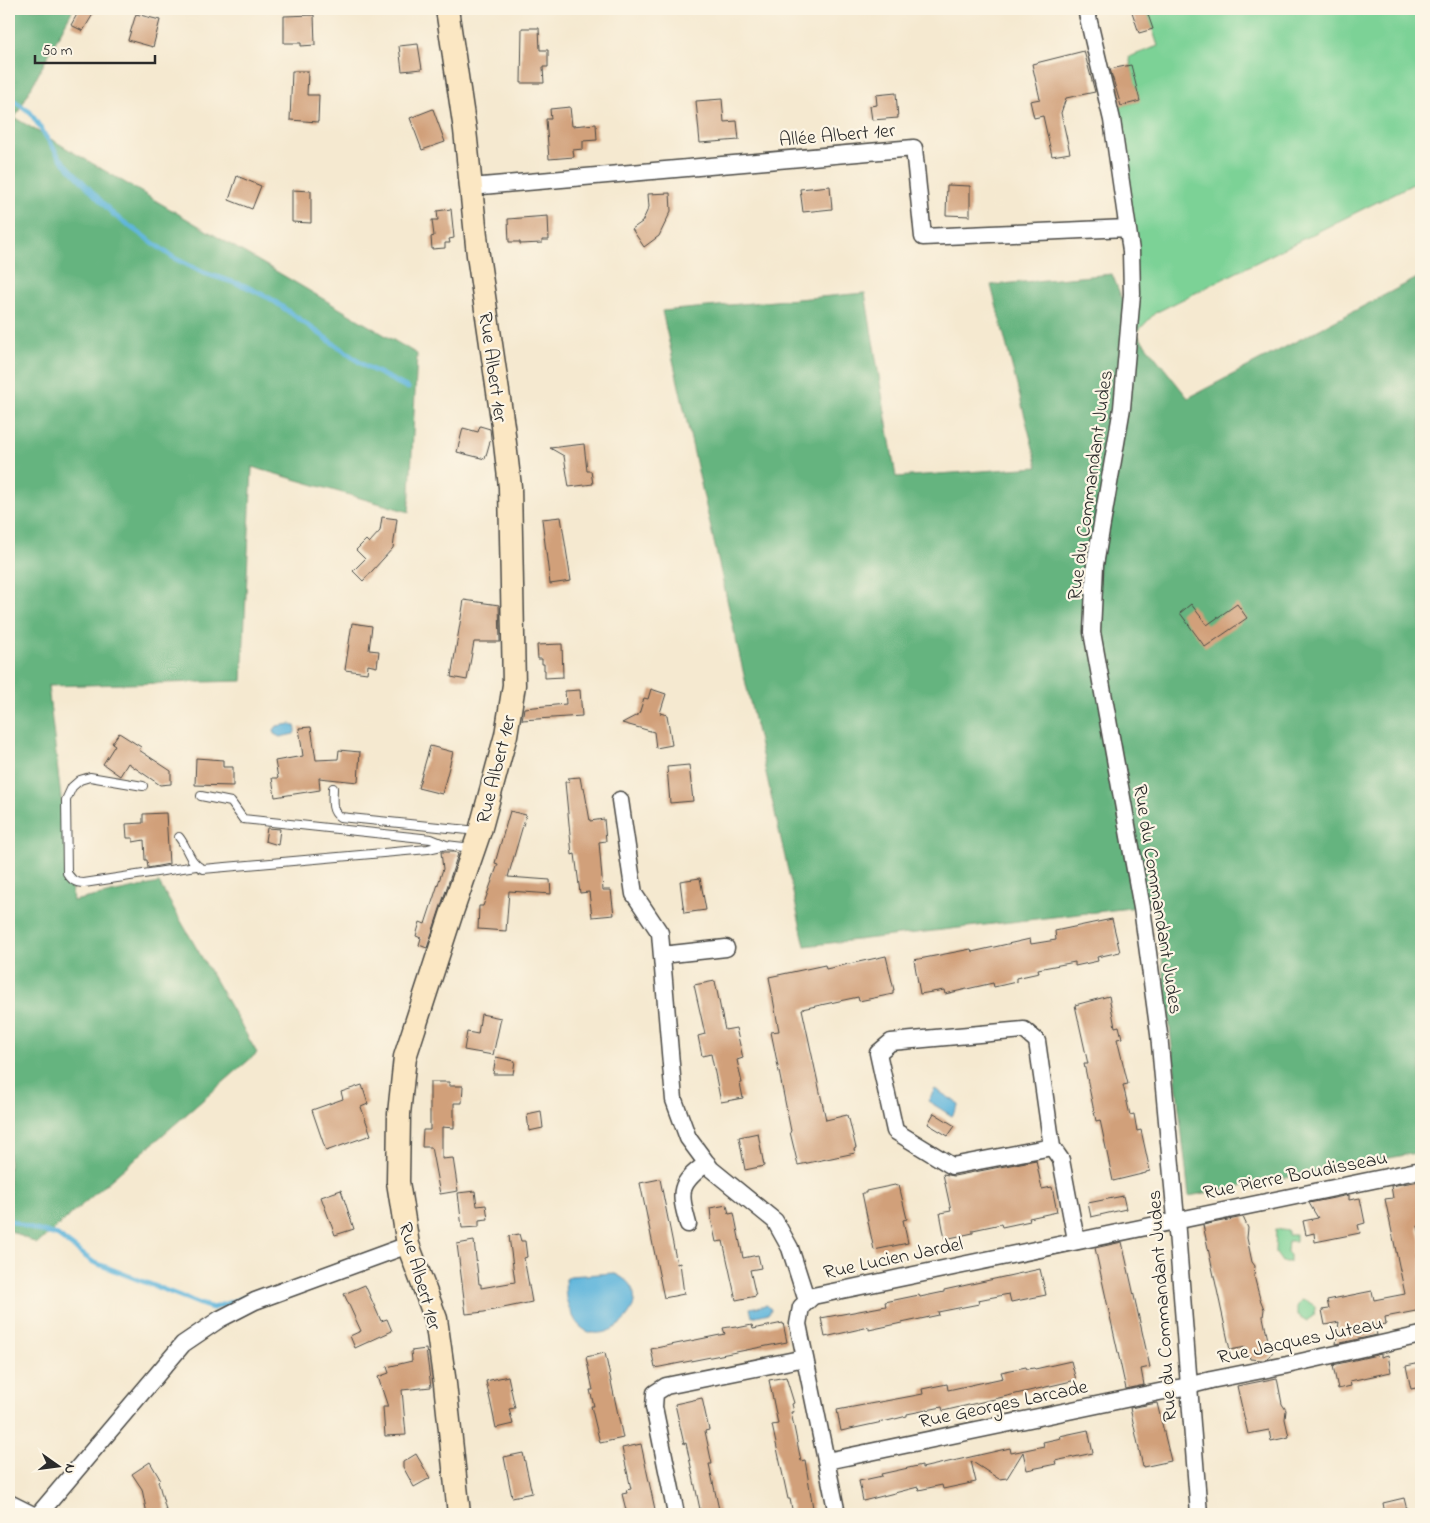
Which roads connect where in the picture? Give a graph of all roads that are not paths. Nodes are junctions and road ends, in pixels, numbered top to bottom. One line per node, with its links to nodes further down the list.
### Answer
1 (447, 9): 3 (street, Rue Albert 1er)
2 (1086, 9): 4 (street, Rue du Commandant Judes)
3 (471, 187): 4 (street, Allée Albert 1er); 10 (street, Rue Albert 1er)
4 (1127, 228): 18 (street, Rue du Commandant Judes)
5 (143, 786): 12 (lane)
6 (333, 788): 10 (lane)
7 (201, 796): 11 (lane)
8 (620, 800): 14 (street)
9 (179, 837): 12 (lane)
10 (477, 840): 11 (lane); 21 (street, Rue Albert 1er)
11 (446, 845): 12 (lane)
12 (196, 866)
13 (726, 948): 14 (street)
14 (662, 955): 16 (street)
15 (1052, 1147): 15 (street); 20 (street)
16 (707, 1163): 19 (street); 22 (street)
17 (1421, 1170): 18 (street, Rue Pierre Boudisseau)
18 (1176, 1219): 20 (street, Rue Lucien Jardel); 25 (street, Rue du Commandant Judes)
19 (688, 1224)
20 (1076, 1240): 22 (street, Rue Lucien Jardel)
21 (408, 1245): 29 (street); 30 (street, Rue Albert 1er)
22 (807, 1301): 24 (street, Rue Lucien Jardel)
23 (1421, 1335): 25 (street, Rue Jacques Juteau)
24 (805, 1358): 26 (street, Rue Lucien Jardel); 31 (street)
25 (1188, 1386): 26 (street, Rue Georges Larcade); 33 (street, Rue du Commandant Judes)
26 (827, 1460): 32 (street, Rue Lucien Jardel)
27 (9, 1502): 28 (street)
28 (31, 1514)
29 (38, 1514)
30 (459, 1514)
31 (676, 1514)
32 (837, 1514)
33 (1199, 1514)

